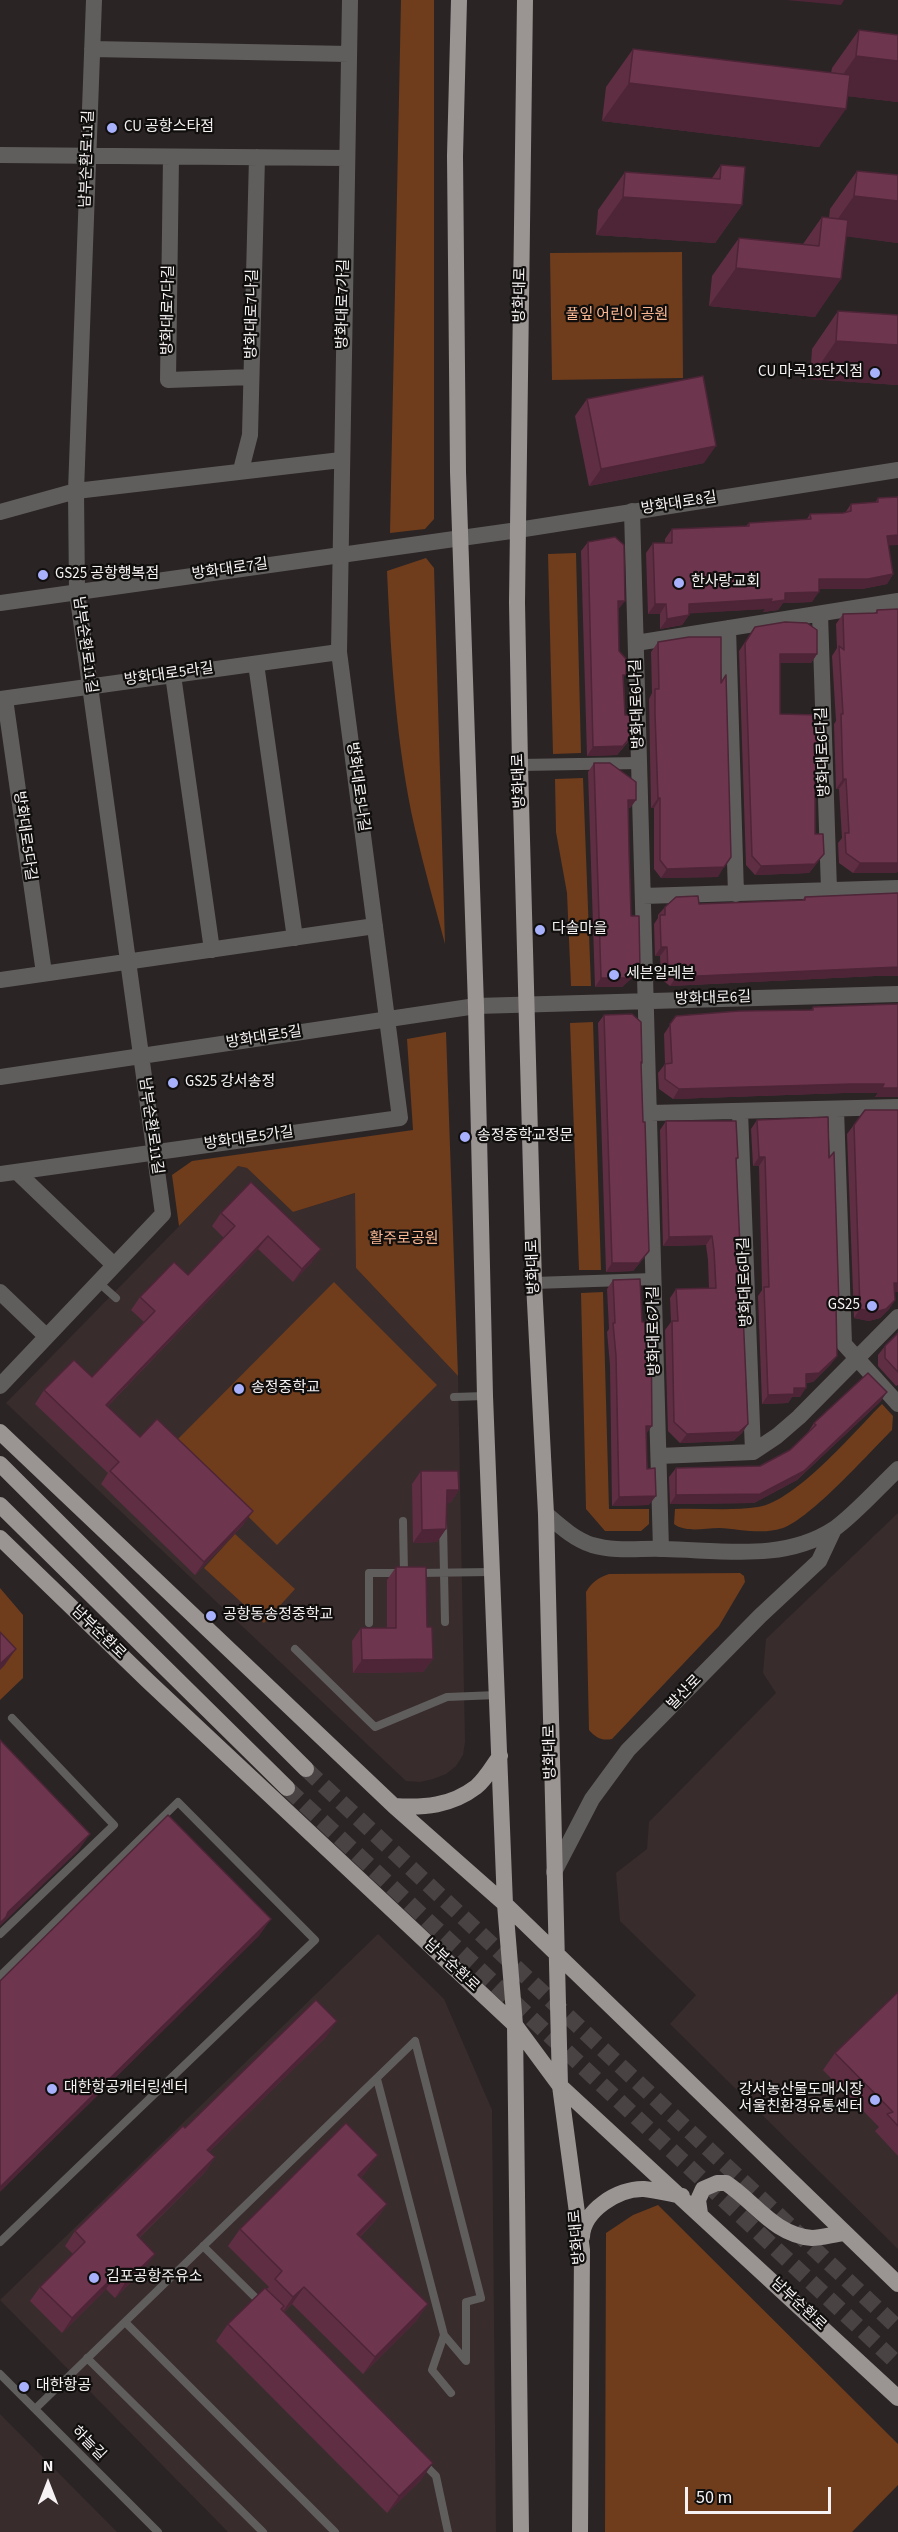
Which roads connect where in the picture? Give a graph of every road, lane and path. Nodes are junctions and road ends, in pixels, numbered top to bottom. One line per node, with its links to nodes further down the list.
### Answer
1 (94, 0): 5 (street, 남부순환로11길)
2 (350, 0): 6 (street, 방화대로7가길)
3 (459, 0): 20 (main road)
4 (525, 0): 19 (main road, 방화대로)
5 (92, 50): 6 (street); 8 (street, 남부순환로11길)
6 (349, 54): 11 (street, 방화대로7가길)
7 (0, 155): 8 (street)
8 (88, 156): 9 (street); 16 (street, 남부순환로11길)
9 (171, 157): 10 (street); 12 (street, 방화대로7다길)
10 (257, 157): 11 (street); 12 (street, 방화대로7나길)
11 (347, 158): 13 (street, 방화대로7가길)
12 (252, 377): 14 (street, 방화대로7나길)
13 (341, 460): 14 (street); 21 (street, 방화대로7가길)
14 (242, 470): 16 (street)
15 (898, 470): 17 (street, 방화대로8길)
16 (76, 490): 18 (street); 22 (street, 남부순환로11길)
17 (632, 511): 19 (street, 방화대로8길); 27 (street, 방화대로6나길)
18 (0, 512)
19 (518, 530): 20 (street, 방화대로8길); 34 (main road, 방화대로)
20 (460, 538): 21 (street, 방화대로7길); 48 (main road)
21 (339, 554): 22 (street, 방화대로7길); 28 (street, 방화대로5나길)
22 (76, 592): 24 (street, 방화대로7길); 31 (street, 남부순환로11길)
23 (898, 601): 25 (street)
24 (0, 603)
25 (820, 614): 26 (street); 36 (street, 방화대로6다길)
26 (728, 628): 27 (street); 37 (street)
27 (636, 643): 33 (street, 방화대로6나길)
28 (339, 652): 29 (street, 방화대로5라길); 39 (street, 방화대로5나길)
29 (256, 664): 30 (street, 방화대로5라길); 40 (street)
30 (173, 675): 31 (street, 방화대로5라길); 41 (street)
31 (89, 686): 32 (street, 방화대로5라길); 42 (street, 남부순환로11길)
32 (2, 699): 43 (street, 방화대로5다길)
33 (639, 763): 34 (street); 38 (street, 방화대로6나길)
34 (520, 765): 47 (main road, 방화대로)
35 (898, 888): 36 (street)
36 (829, 890): 37 (street)
37 (736, 894): 38 (street)
38 (643, 897): 46 (street, 방화대로6나길)
39 (375, 926): 40 (street); 49 (street, 방화대로5나길)
40 (295, 938): 41 (street)
41 (212, 950): 42 (street)
42 (127, 962): 43 (street); 50 (street, 남부순환로11길)
43 (44, 974): 44 (street)
44 (0, 980)
45 (898, 994): 46 (street, 방화대로6길)
46 (646, 1001): 47 (street, 방화대로6길); 55 (street, 방화대로6가길)
47 (528, 1004): 48 (street, 방화대로5길); 62 (main road, 방화대로)
48 (476, 1006): 49 (street, 방화대로5길); 69 (main road)
49 (387, 1019): 50 (street, 방화대로5길); 56 (street, 방화대로5가길)
50 (140, 1056): 51 (street, 방화대로5길); 56 (street, 남부순환로11길)
51 (0, 1077)
52 (898, 1107): 53 (street)
53 (836, 1109): 54 (street); 67 (street)
54 (740, 1111): 55 (street); 73 (street, 방화대로6마길)
55 (650, 1113): 60 (street, 방화대로6가길)
56 (154, 1152): 57 (street, 방화대로5가길); 59 (street, 남부순환로11길)
57 (17, 1172): 58 (street, 방화대로5가길); 59 (street)
58 (0, 1174)
59 (114, 1265): 61 (street, 남부순환로11길)
60 (654, 1279): 62 (street); 74 (street, 방화대로6가길)
61 (98, 1281): 64 (lane); 66 (street, 남부순환로11길)
62 (534, 1283): 79 (main road, 방화대로)
63 (0, 1292): 66 (street)
64 (116, 1298)
65 (898, 1317): 67 (street)
66 (46, 1336): 68 (street, 남부순환로11길)
67 (858, 1359): 71 (street); 73 (street)
68 (0, 1386)
69 (485, 1396): 70 (lane); 85 (main road)
70 (454, 1397)
71 (898, 1404)
72 (0, 1432): 95 (main road)
73 (753, 1452): 74 (street)
74 (658, 1456): 83 (street, 방화대로6가길)
75 (0, 1464): 93 (main road)
76 (898, 1469): 81 (street, 발산로)
77 (0, 1505): 94 (main road, 남부순환로)
78 (443, 1512): 84 (lane)
79 (546, 1514): 83 (street, 발산로); 96 (main road, 방화대로)
80 (403, 1521): 86 (lane)
81 (834, 1529): 83 (street, 발산로); 96 (street, 발산로)
82 (0, 1538): 101 (main road, 남부순환로)
83 (661, 1549)
84 (444, 1572): 85 (lane); 86 (lane); 87 (lane)
85 (492, 1572): 90 (main road)
86 (404, 1573): 88 (lane)
87 (445, 1622)
88 (369, 1623)
89 (295, 1649): 90 (lane)
90 (498, 1695): 92 (main road)
91 (12, 1718): 98 (lane)
92 (500, 1756): 95 (main road); 97 (main road)
93 (306, 1769)
94 (287, 1788)
95 (394, 1806): 97 (main road)
96 (554, 1872): 99 (main road, 방화대로)
97 (505, 1904): 99 (main road); 101 (main road)
98 (0, 1934)
99 (557, 1954): 103 (main road, 방화대로); 106 (main road)
100 (0, 1976): 107 (lane)
101 (515, 2025): 103 (main road, 남부순환로); 124 (main road)
102 (377, 2079): 108 (lane); 113 (lane); 113 (lane)
103 (560, 2086): 104 (main road, 남부순환로); 109 (main road, 방화대로)
104 (682, 2196): 105 (main road, 남부순환로); 109 (main road)
105 (700, 2214): 106 (main road); 117 (main road, 남부순환로)
106 (844, 2232): 110 (main road)
107 (0, 2242)
108 (203, 2246): 111 (lane); 112 (lane)
109 (582, 2250): 125 (main road, 방화대로)
110 (898, 2284)
111 (270, 2312)
112 (124, 2322): 114 (lane); 122 (lane)
113 (444, 2335): 116 (lane)
114 (87, 2358): 118 (lane); 121 (lane)
115 (0, 2374): 118 (lane, 하늘길)
116 (451, 2393)
117 (898, 2398)
118 (34, 2409): 120 (lane, 하늘길)
119 (411, 2451): 123 (lane)
120 (158, 2532)
121 (263, 2532)
122 (335, 2532)
123 (448, 2532)
124 (521, 2532)
125 (580, 2532)

